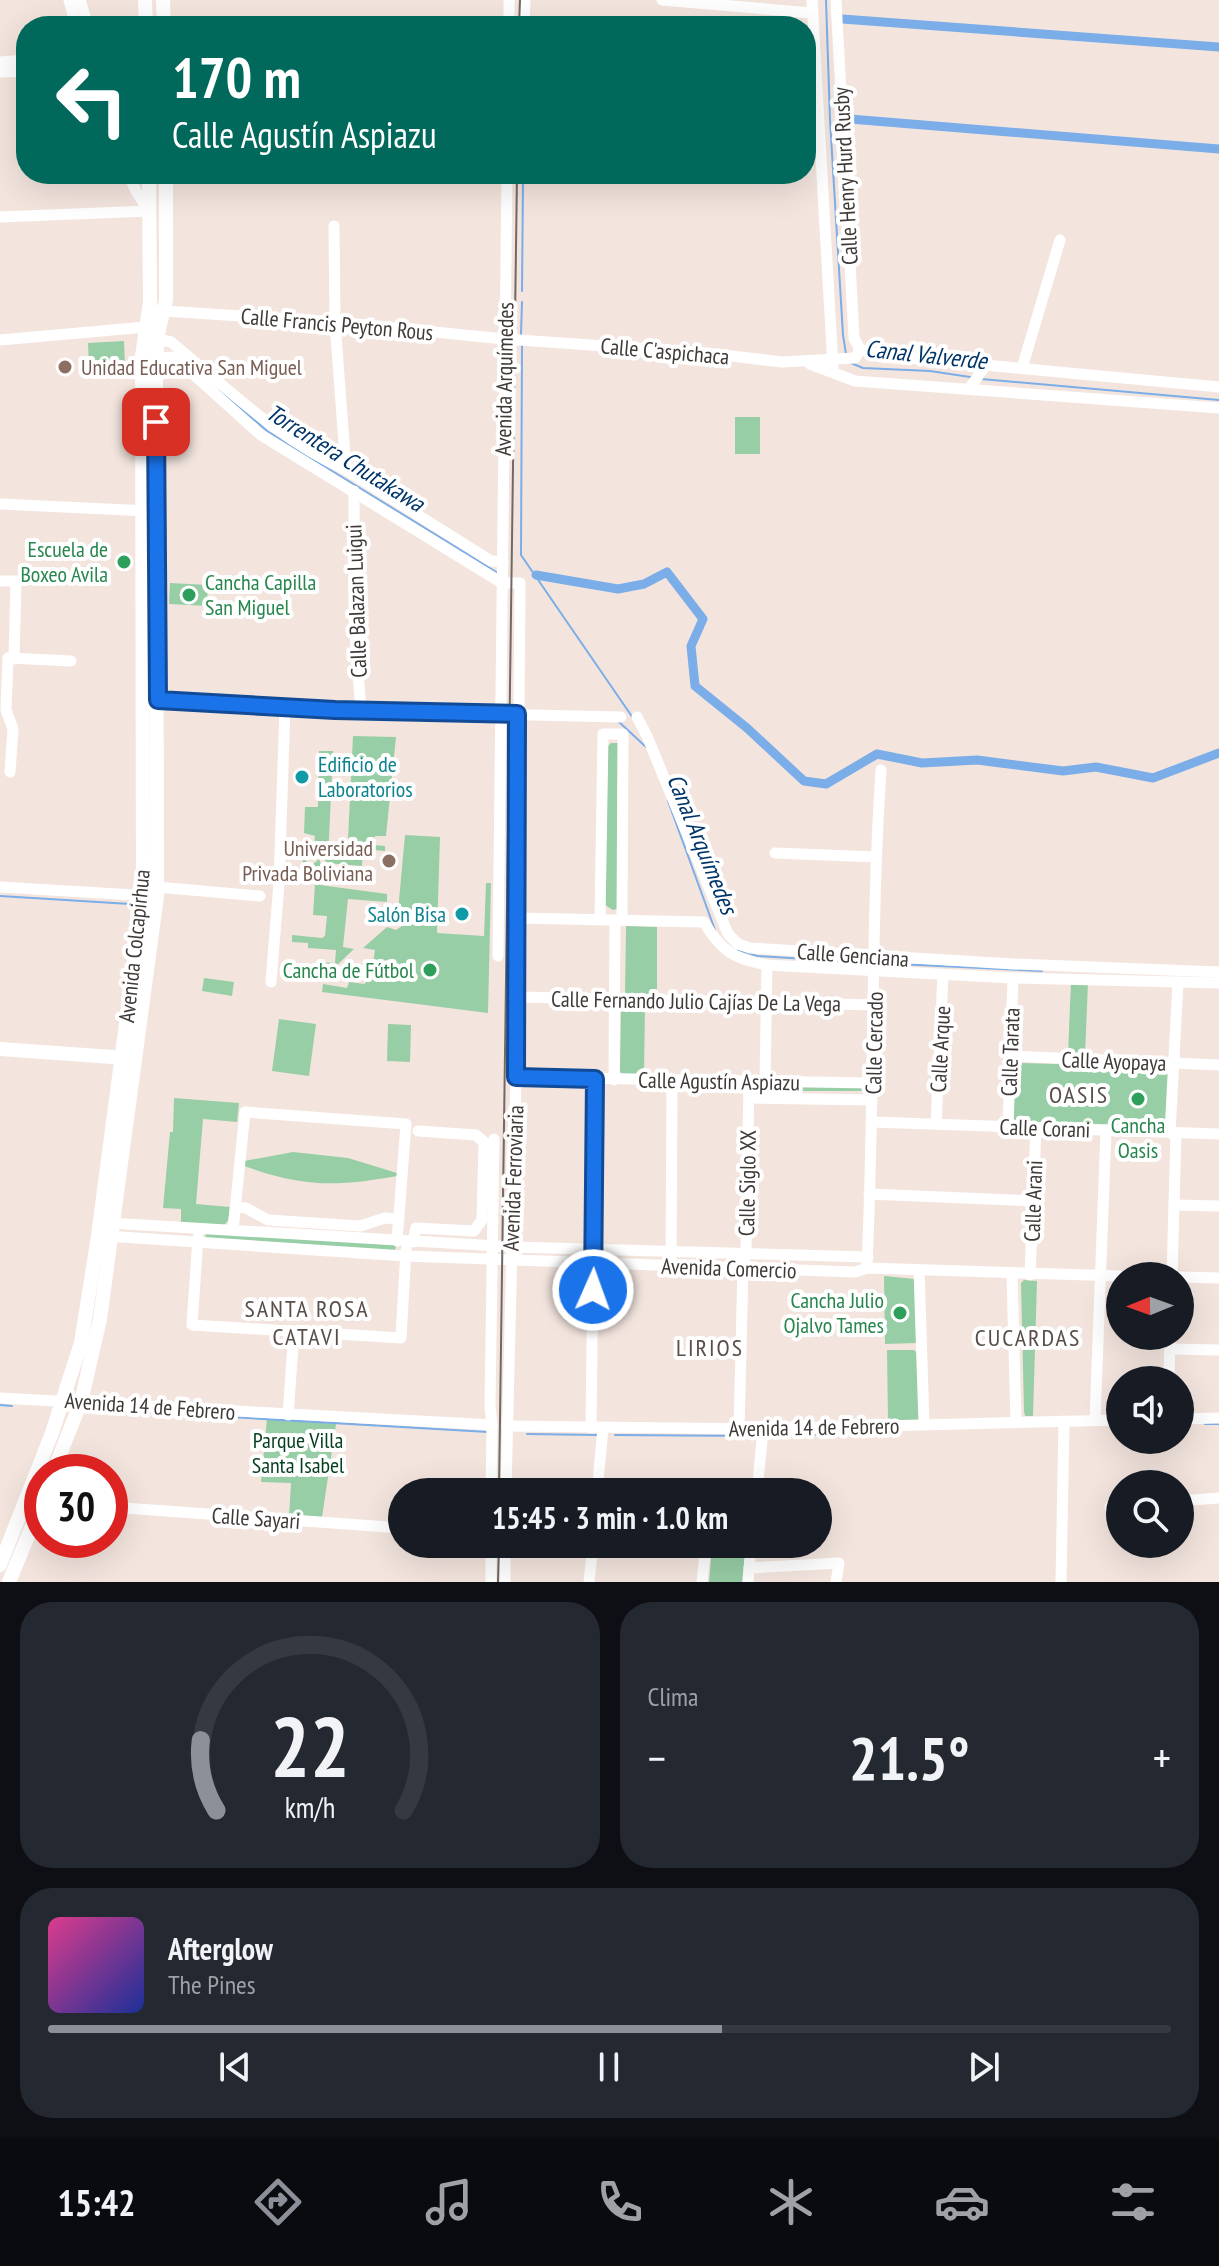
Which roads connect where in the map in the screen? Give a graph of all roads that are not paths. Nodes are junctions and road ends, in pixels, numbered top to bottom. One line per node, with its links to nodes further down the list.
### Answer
1 (662, 0): 4 (street)
2 (812, 0): 4 (street, Calle Henry Hurd Rusby)
3 (836, 0): 24 (street, Calle Henry Hurd Rusby)
4 (812, 13): 5 (street, Calle Henry Hurd Rusby)
5 (812, 16)
6 (816, 75): 8 (street, Calle Henry Hurd Rusby)
7 (816, 122): 8 (street)
8 (819, 122): 26 (street, Calle Henry Hurd Rusby)
9 (133, 184): 13 (street)
10 (149, 184): 13 (main road)
11 (165, 184): 17 (main road)
12 (507, 184): 21 (street, Avenida Arquímedes)
13 (149, 211): 14 (street); 17 (main road)
14 (0, 217)
15 (334, 226): 18 (street)
16 (1060, 240): 28 (street)
17 (157, 310): 18 (street, Calle Francis Peyton Rous); 19 (main road, Avenida Colcapirhua); 20 (main road, Avenida Colcapirhua)
18 (335, 322): 21 (street, Calle Francis Peyton Rous); 33 (street)
19 (146, 327): 23 (street); 36 (main road, Avenida Colcapirhua)
20 (157, 339): 25 (main road, Avenida Colcapirhua); 33 (street)
21 (504, 339): 22 (street, Calle Francis Peyton Rous); 37 (street, Avenida Arquímedes)
22 (526, 339): 27 (street, Calle C'aspichaca)
23 (0, 340)
24 (858, 353): 26 (street, Calle C'aspichaca); 30 (street)
25 (156, 358): 34 (street); 36 (main road, Avenida Colcapirhua)
26 (837, 359): 27 (street, Calle C'aspichaca); 29 (street, Calle Henry Hurd Rusby)
27 (805, 363): 29 (street, Calle C'aspichaca)
28 (1022, 368): 30 (street); 31 (street)
29 (834, 373): 30 (street, Calle C'aspichaca)
30 (977, 377): 32 (street)
31 (1219, 387)
32 (1219, 408)
33 (346, 470): 37 (street)
34 (354, 491): 39 (street); 44 (street, Calle Balazan Luigui)
35 (0, 504): 36 (street)
36 (150, 511): 42 (main road, Avenida Colcapirhua)
37 (503, 562): 39 (street, Avenida Arquímedes)
38 (0, 581): 40 (street)
39 (502, 583): 45 (street); 46 (street, Avenida Ferroviaria)
40 (7, 658): 41 (street); 49 (street)
41 (71, 661)
42 (150, 700): 43 (street); 55 (main road, Avenida Colcapirhua)
43 (285, 708): 44 (street); 66 (street)
44 (361, 711): 45 (street)
45 (501, 714): 46 (street); 60 (street)
46 (517, 714): 47 (street); 57 (street, Avenida Ferroviaria)
47 (621, 717)
48 (637, 717): 61 (street, Calle Genciana)
49 (6, 729): 51 (street)
50 (881, 770): 53 (street, Calle Cercado)
51 (10, 772)
52 (775, 853): 53 (street)
53 (876, 857): 61 (street, Calle Cercado)
54 (0, 887): 55 (street)
55 (153, 893): 56 (street); 75 (main road, Avenida Colcapirhua); 76 (main road, Avenida Colcapirhua)
56 (260, 896)
57 (518, 918): 58 (street); 69 (street, Avenida Ferroviaria)
58 (600, 920): 59 (street); 59 (street)
59 (618, 920): 62 (street, Calle Genciana); 70 (street)
60 (498, 956)
61 (875, 964): 62 (street, Calle Genciana); 63 (street, Calle Genciana); 64 (street, Calle Genciana); 72 (street, Calle Cercado)
62 (767, 965): 71 (street)
63 (1219, 972)
64 (943, 975): 65 (street, Calle Genciana); 89 (street, Calle Arque)
65 (1013, 978): 67 (street, Calle Genciana); 74 (street, Calle Tarata)
66 (271, 982)
67 (1178, 982): 68 (street, Calle Genciana); 77 (street)
68 (1219, 983)
69 (517, 997): 70 (street, Calle Fernando Julio Cajías De La Vega); 79 (street, Avenida Ferroviaria)
70 (614, 998): 71 (street, Calle Fernando Julio Cajías De La Vega); 82 (street)
71 (766, 1002): 72 (street, Calle Fernando Julio Cajías De La Vega); 84 (street)
72 (875, 1005): 85 (street, Calle Cercado)
73 (0, 1049): 75 (main road)
74 (1009, 1056): 77 (street, Calle Ayopaya); 90 (street, Calle Tarata)
75 (121, 1057): 76 (main road); 104 (main road, Avenida Colcapirhua)
76 (137, 1059): 104 (main road, Avenida Colcapirhua)
77 (1173, 1063): 78 (street, Calle Ayopaya); 94 (street)
78 (1219, 1065)
79 (516, 1077): 80 (street, Calle Agustín Aspiazu); 109 (street, Avenida Ferroviaria)
80 (595, 1079): 82 (street, Calle Agustín Aspiazu); 110 (street)
81 (672, 1079): 82 (street, Calle Agustín Aspiazu); 83 (street, Calle Agustín Aspiazu); 111 (street)
82 (614, 1080)
83 (749, 1081): 84 (street, Calle Agustín Aspiazu); 86 (street, Calle Siglo XX)
84 (765, 1081): 85 (street, Calle Agustín Aspiazu)
85 (873, 1083): 87 (street, Calle Cercado)
86 (749, 1098): 87 (street, Calle Agustín Aspiazu); 112 (street, Calle Siglo XX)
87 (872, 1100): 88 (street, Calle Cercado)
88 (872, 1122): 89 (street, Calle Corani); 97 (street, Calle Cercado)
89 (936, 1124): 90 (street, Calle Corani)
90 (1008, 1127): 91 (street, Calle Corani)
91 (1036, 1128): 92 (street, Calle Corani); 98 (street, Calle Arani)
92 (1106, 1130): 94 (street, Calle Corani); 124 (street)
93 (418, 1131): 106 (street)
94 (1173, 1133): 95 (street, Calle Corani); 99 (street)
95 (1219, 1134)
96 (494, 1139): 108 (street, Avenida Ferroviaria)
97 (869, 1194): 98 (street); 116 (street, Calle Cercado)
98 (1033, 1201): 123 (street, Calle Arani)
99 (1174, 1205): 100 (street); 117 (street)
100 (1219, 1206)
101 (236, 1207): 102 (street); 102 (street); 105 (street)
102 (399, 1219): 106 (street)
103 (199, 1228): 104 (street, Avenida Comercio); 105 (street, Avenida Comercio); 107 (street)
104 (106, 1229): 107 (street, Avenida Comercio); 132 (main road, Avenida Colcapirhua); 133 (main road, Avenida Colcapirhua)
105 (233, 1230): 106 (street, Avenida Comercio)
106 (405, 1241): 108 (street, Avenida Comercio); 113 (street)
107 (197, 1243): 113 (street, Avenida Comercio); 128 (street)
108 (493, 1246): 109 (street, Avenida Comercio); 114 (street, Avenida Ferroviaria)
109 (513, 1247): 110 (street, Avenida Comercio); 115 (street, Avenida Ferroviaria)
110 (594, 1248): 111 (street, Avenida Comercio); 118 (street)
111 (671, 1250): 112 (street, Avenida Comercio); 119 (street)
112 (746, 1252): 116 (street, Avenida Comercio); 120 (street, Calle Siglo XX)
113 (405, 1256): 114 (street, Avenida Comercio); 128 (street)
114 (492, 1259): 115 (street, Avenida Comercio); 141 (street, Avenida Ferroviaria)
115 (510, 1260): 118 (street, Avenida Comercio); 143 (street, Avenida Ferroviaria)
116 (867, 1262): 120 (street, Avenida Comercio); 121 (street, Avenida Comercio)
117 (1172, 1262)
118 (593, 1263): 119 (street, Avenida Comercio); 144 (street)
119 (671, 1266): 120 (street, Avenida Comercio)
120 (743, 1268): 145 (street, Calle Siglo XX)
121 (919, 1270): 122 (street, Avenida Comercio); 140 (street)
122 (1012, 1274): 123 (street, Avenida Comercio); 139 (street)
123 (1030, 1275): 124 (street, Avenida Comercio)
124 (1099, 1276): 125 (street, Avenida Comercio); 137 (street)
125 (1106, 1276)
126 (1194, 1277): 127 (street)
127 (1219, 1278)
128 (294, 1332): 134 (street)
129 (1194, 1346): 130 (street)
130 (1219, 1350)
131 (0, 1398): 132 (street, Avenida 14 de Febrero)
132 (64, 1401): 133 (street, Avenida 14 de Febrero); 162 (main road, Avenida Colcapirhua)
133 (81, 1402): 134 (street, Avenida 14 de Febrero); 147 (main road, Avenida Colcapirhua)
134 (288, 1415): 141 (street, Avenida 14 de Febrero)
135 (1219, 1418): 136 (street)
136 (1194, 1419)
137 (1095, 1420): 138 (street, Avenida 14 de Febrero); 142 (street, Avenida 14 de Febrero)
138 (1106, 1420)
139 (1016, 1422): 140 (street, Avenida 14 de Febrero); 142 (street, Avenida 14 de Febrero)
140 (924, 1424): 146 (street, Avenida 14 de Febrero)
141 (492, 1425): 148 (street, Avenida Ferroviaria)
142 (1064, 1425): 171 (street)
143 (507, 1426): 144 (street, Avenida 14 de Febrero); 149 (street, Avenida Ferroviaria)
144 (597, 1428): 145 (street, Avenida 14 de Febrero); 150 (street)
145 (739, 1429): 146 (street, Avenida 14 de Febrero)
146 (763, 1429): 151 (street)
147 (60, 1454)
148 (491, 1478)
149 (506, 1478)
150 (597, 1478)
151 (758, 1478)
152 (1219, 1498): 153 (street)
153 (1194, 1500)
154 (128, 1508): 155 (street, Calle Sayari)
155 (388, 1527)
156 (24, 1546): 164 (main road)
157 (491, 1558): 165 (street)
158 (505, 1558): 166 (street)
159 (592, 1558): 167 (street)
160 (705, 1558): 168 (street)
161 (750, 1558): 163 (street)
162 (0, 1565)
163 (749, 1568): 169 (street); 170 (street)
164 (9, 1582)
165 (491, 1582)
166 (505, 1582)
167 (589, 1582)
168 (702, 1582)
169 (748, 1582)
170 (836, 1582)
171 (1061, 1582)

